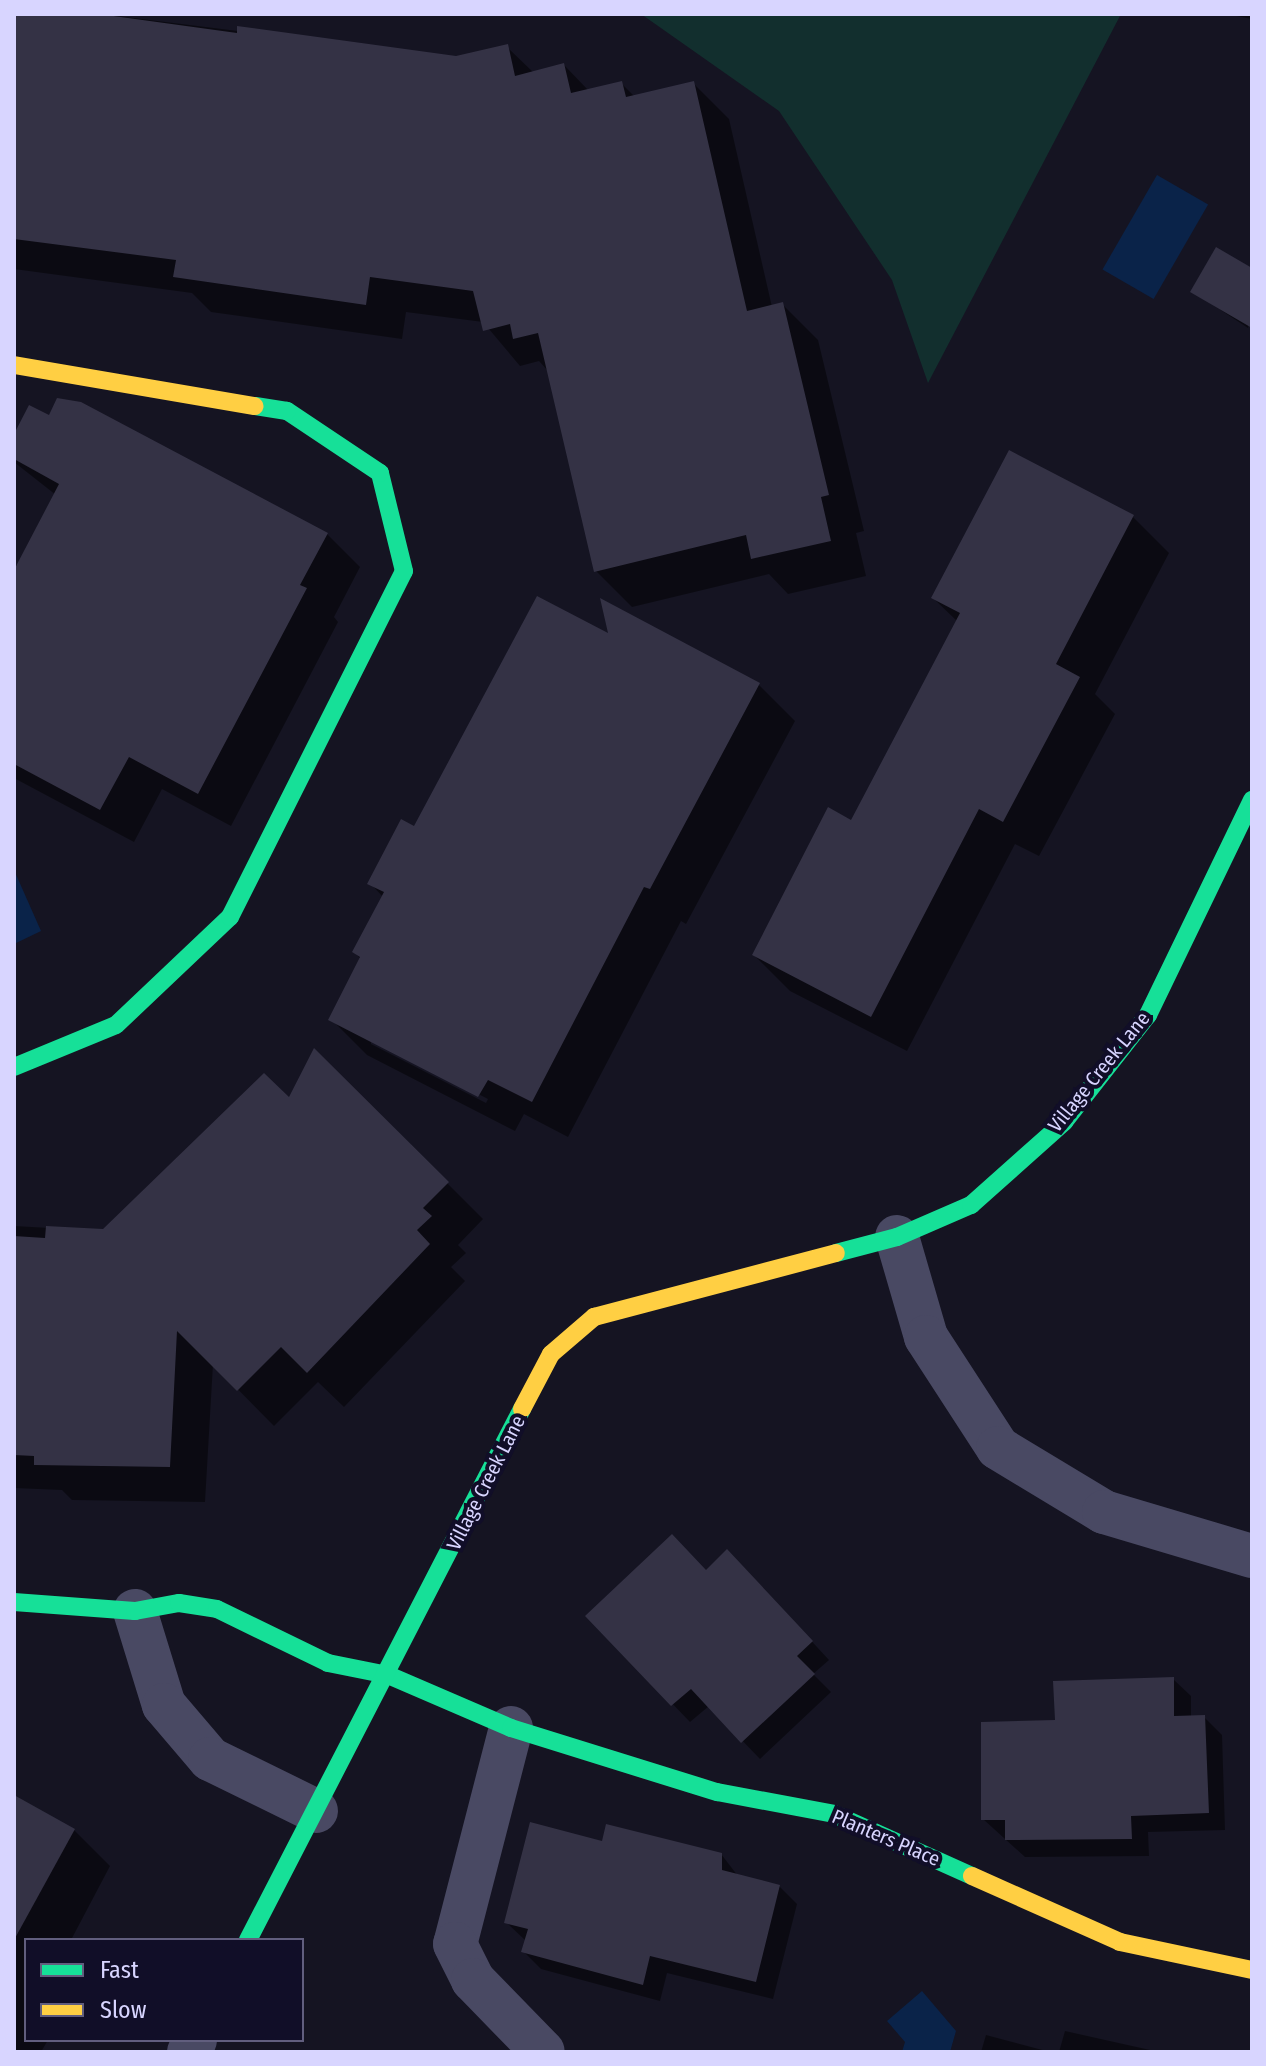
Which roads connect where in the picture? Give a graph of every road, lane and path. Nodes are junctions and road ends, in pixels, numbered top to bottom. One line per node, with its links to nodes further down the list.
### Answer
1 (14, 365): 3 (street)
2 (1252, 800): 4 (street, Village Creek Lane)
3 (14, 1067)
4 (897, 1237): 5 (street); 8 (street, Village Creek Lane)
5 (1252, 1556)
6 (14, 1602): 7 (street, Planters Place)
7 (135, 1611): 8 (street, Planters Place); 10 (street)
8 (388, 1675): 9 (street, Planters Place); 10 (street, Village Creek Lane)
9 (511, 1728): 12 (street, Planters Place); 13 (street)
10 (316, 1811): 11 (street, Village Creek Lane)
11 (249, 1938)
12 (1252, 1970)
13 (543, 2052)

